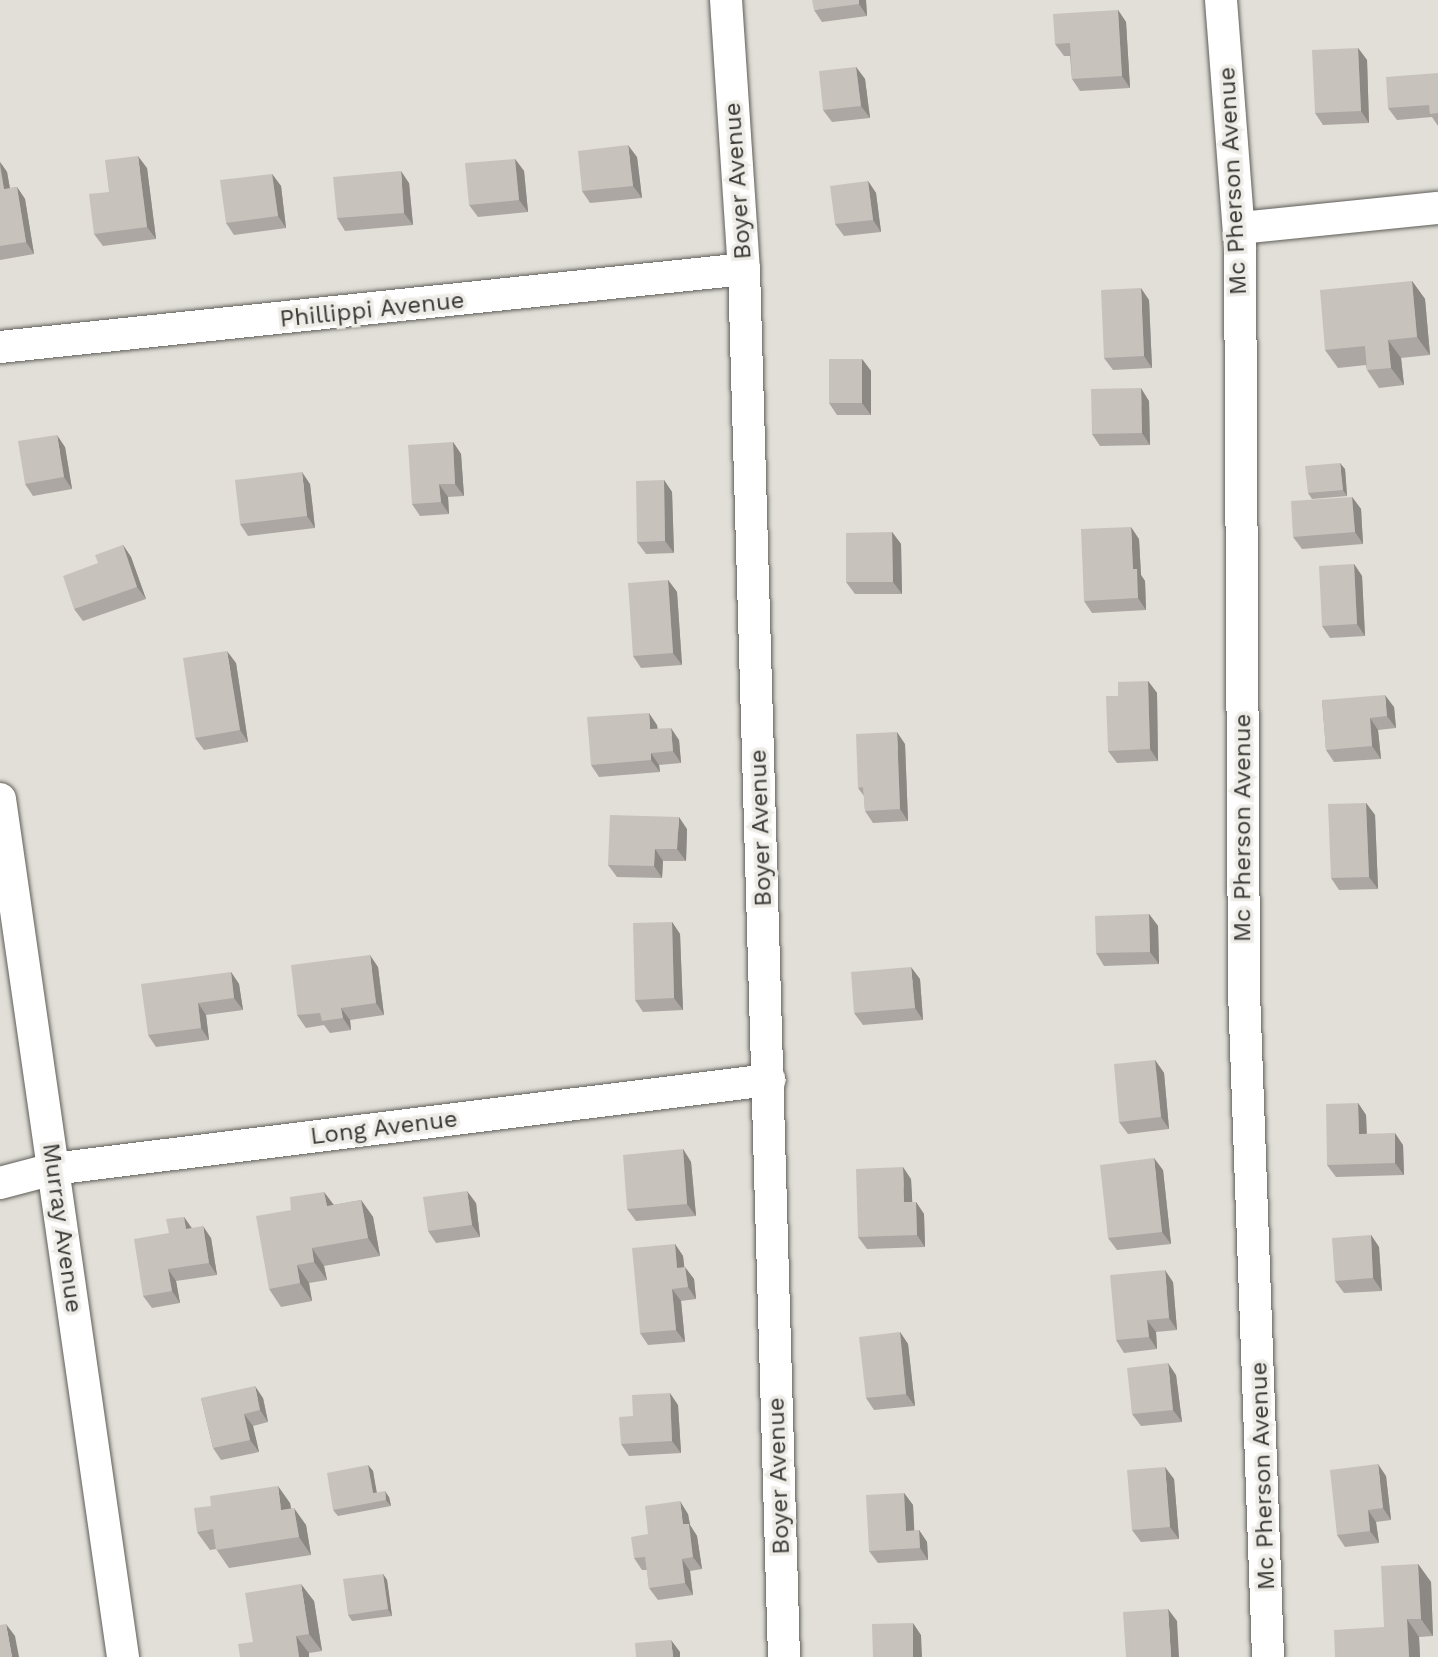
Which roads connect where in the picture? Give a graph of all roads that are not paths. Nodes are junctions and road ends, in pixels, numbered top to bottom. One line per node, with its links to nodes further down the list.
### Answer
1 (726, 0): 5 (street, Boyer Avenue)
2 (1221, 0): 4 (street, Mc Pherson Avenue)
3 (1438, 208): 4 (street)
4 (1240, 228): 13 (street, Mc Pherson Avenue)
5 (744, 269): 6 (street, Phillippi Avenue); 8 (street, Boyer Avenue)
6 (0, 347)
7 (0, 799): 9 (street, Murray Avenue)
8 (769, 1080): 9 (street, Long Avenue); 12 (street, Boyer Avenue)
9 (53, 1169): 10 (street, Long Avenue); 11 (street, Murray Avenue)
10 (0, 1183)
11 (123, 1657)
12 (784, 1657)
13 (1268, 1657)

